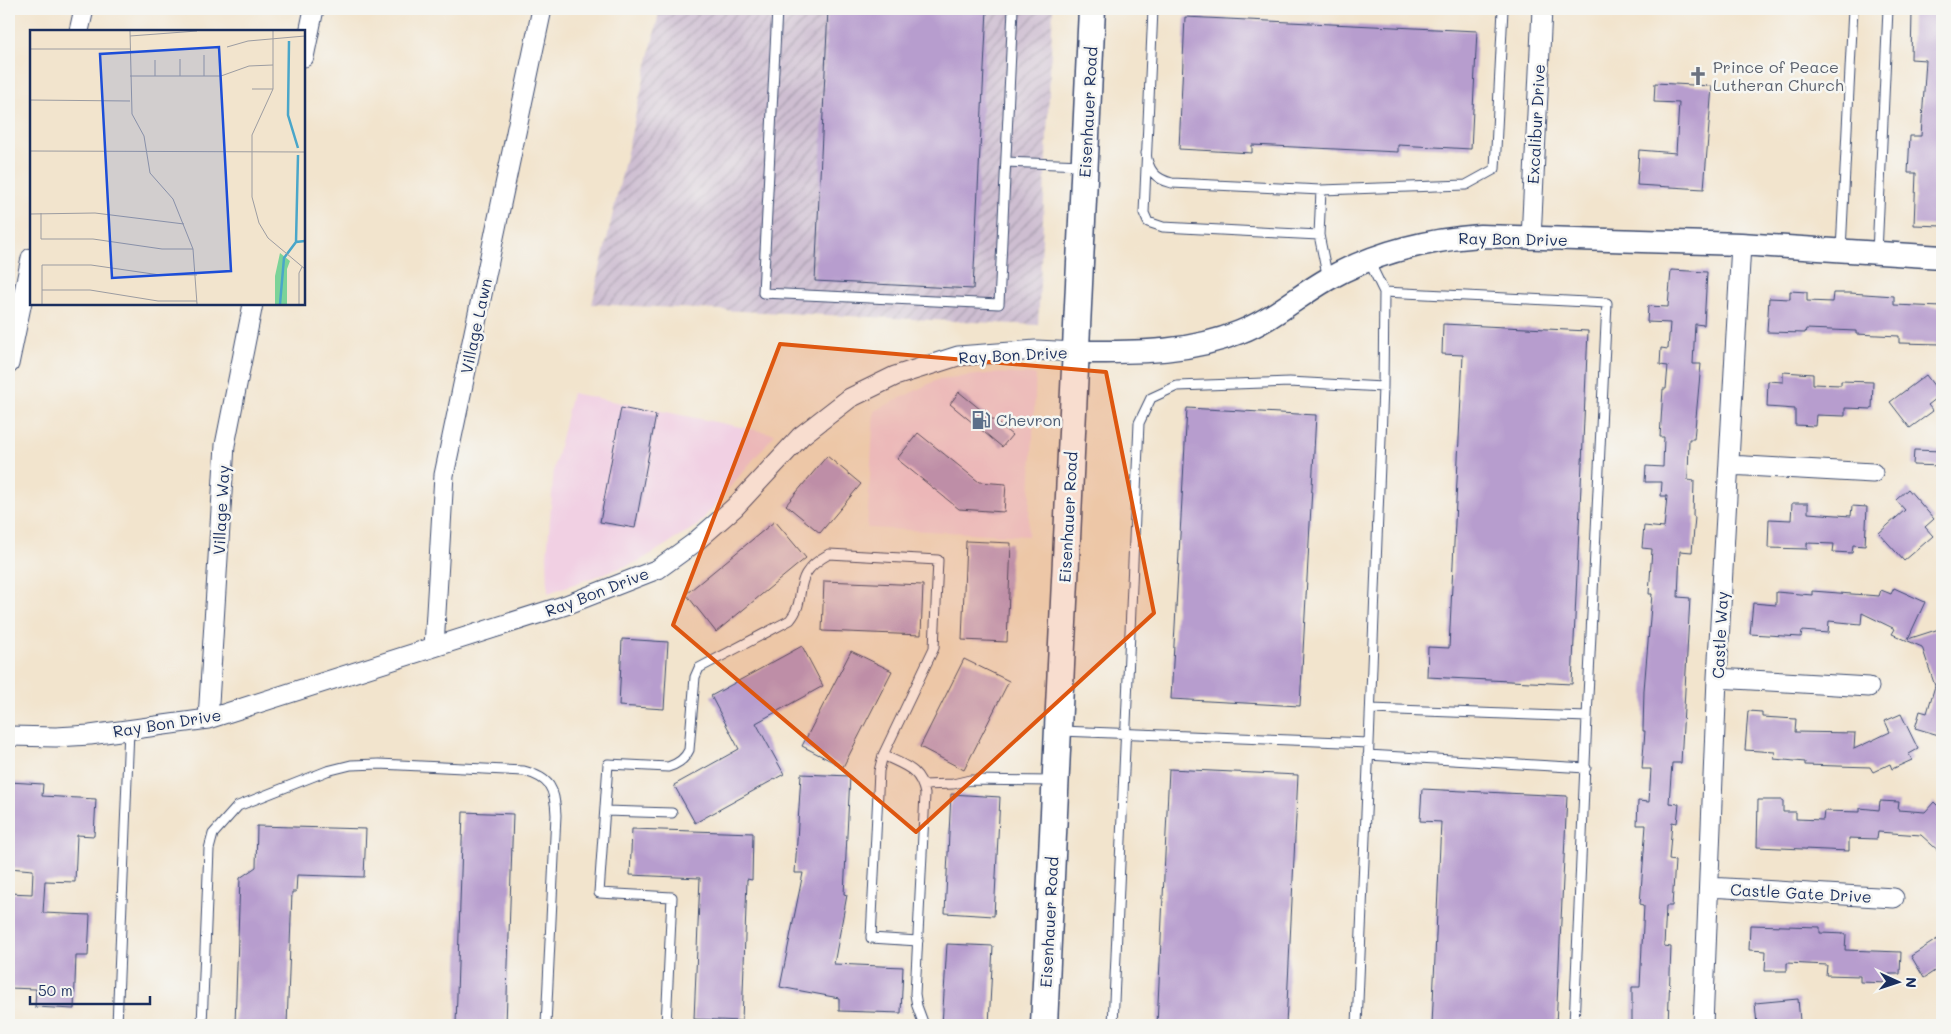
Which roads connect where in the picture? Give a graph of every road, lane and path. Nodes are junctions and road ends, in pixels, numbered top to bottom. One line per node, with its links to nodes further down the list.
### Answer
1 (84, 9): 12 (street)
2 (314, 9): 13 (street)
3 (542, 9): 34 (street, Village Lawn)
4 (777, 9): 15 (lane)
5 (1013, 9): 15 (lane)
6 (1092, 9): 16 (main road, Eisenhauer Road)
7 (1153, 9): 14 (lane)
8 (1503, 9): 17 (lane)
9 (1542, 9): 19 (street, Excalibur Drive)
10 (1853, 9): 21 (lane)
11 (1888, 9): 22 (lane)
12 (79, 30)
13 (305, 52)
14 (1146, 153): 17 (lane); 18 (lane)
15 (1006, 162): 16 (lane)
16 (1085, 165): 29 (main road, Eisenhauer Road)
17 (1321, 190): 18 (lane)
18 (1319, 235): 26 (lane)
19 (1531, 239): 20 (street, Ray Bon Drive); 24 (street, Ray Bon Drive)
20 (1741, 244): 21 (street, Ray Bon Drive); 32 (street, Castle Way)
21 (1841, 250): 22 (street, Ray Bon Drive)
22 (1876, 253): 23 (street, Ray Bon Drive)
23 (1942, 257)
24 (1368, 260): 26 (street, Ray Bon Drive); 27 (lane)
25 (30, 263): 30 (street)
26 (1328, 280): 29 (street, Ray Bon Drive)
27 (1384, 292): 31 (lane); 38 (lane)
28 (253, 305): 39 (street, Village Way)
29 (1076, 352): 34 (street, Ray Bon Drive); 41 (main road, Eisenhauer Road)
30 (9, 364)
31 (1383, 387): 37 (lane); 42 (lane)
32 (1730, 466): 33 (street); 35 (street, Castle Way)
33 (1873, 472)
34 (434, 646): 39 (street, Ray Bon Drive)
35 (1717, 678): 36 (street); 52 (street, Castle Way)
36 (1869, 687)
37 (1371, 709): 38 (lane); 44 (lane)
38 (1587, 717): 47 (lane)
39 (208, 719): 40 (street, Ray Bon Drive)
40 (129, 730): 43 (street, Ray Bon Drive); 55 (lane)
41 (1058, 731): 42 (lane); 48 (main road, Eisenhauer Road)
42 (1127, 735): 44 (lane); 61 (lane)
43 (9, 736)
44 (1369, 743): 45 (lane)
45 (1368, 754): 47 (lane); 62 (lane)
46 (883, 755): 49 (lane); 50 (lane); 54 (lane)
47 (1586, 768): 63 (lane)
48 (1056, 781): 49 (lane); 60 (main road, Eisenhauer Road)
49 (924, 785): 54 (lane)
50 (605, 811): 51 (lane); 58 (lane)
51 (672, 814)
52 (1709, 887): 53 (street, Castle Gate Drive); 64 (street, Castle Way)
53 (1894, 898)
54 (918, 941): 59 (lane)
55 (117, 1025)
56 (202, 1025): 57 (lane)
57 (546, 1025)
58 (666, 1025)
59 (924, 1025)
60 (1044, 1025)
61 (1113, 1025)
62 (1357, 1025)
63 (1574, 1025)
64 (1703, 1025)

